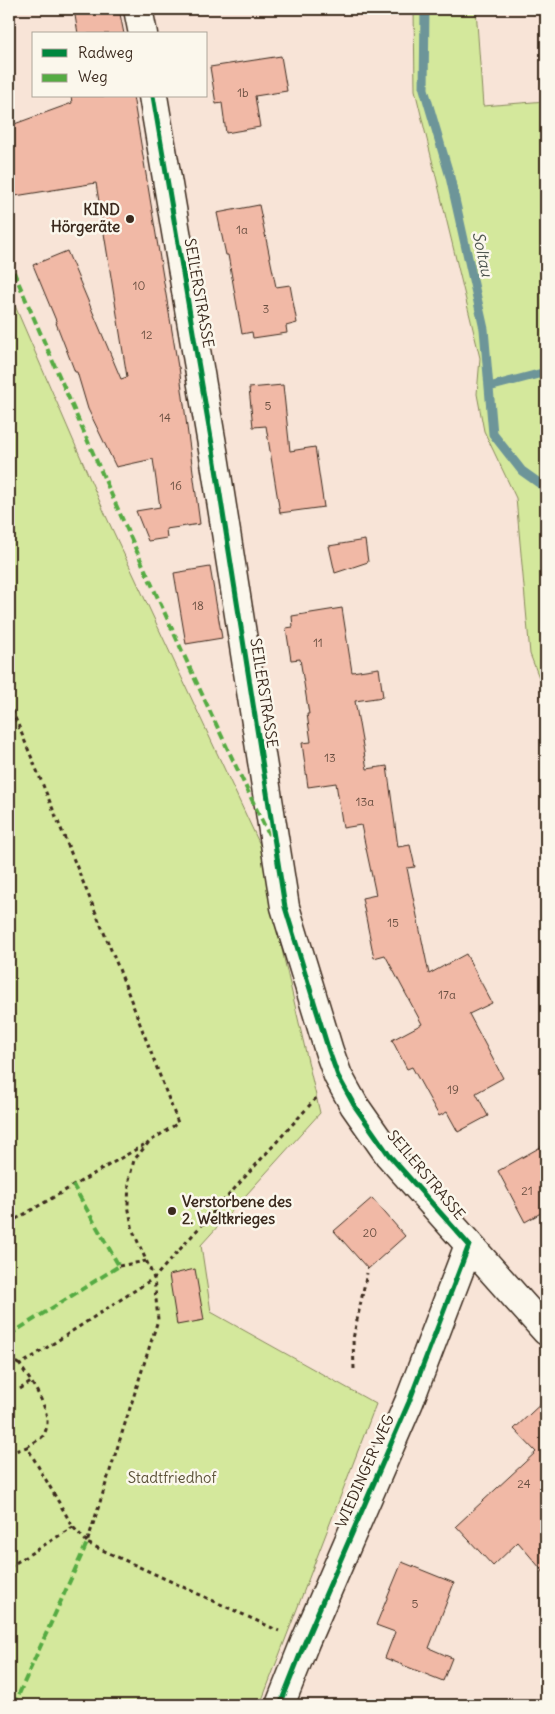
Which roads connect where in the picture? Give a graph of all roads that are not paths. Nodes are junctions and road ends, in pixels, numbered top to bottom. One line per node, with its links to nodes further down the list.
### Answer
1 (138, 9): 2 (street)
2 (143, 32)
3 (153, 98): 4 (street, SEILERSTRASSE)
4 (469, 1245): 5 (street, SEILERSTRASSE); 6 (street, WIEDINGER WEG)
5 (546, 1331)
6 (280, 1705)

